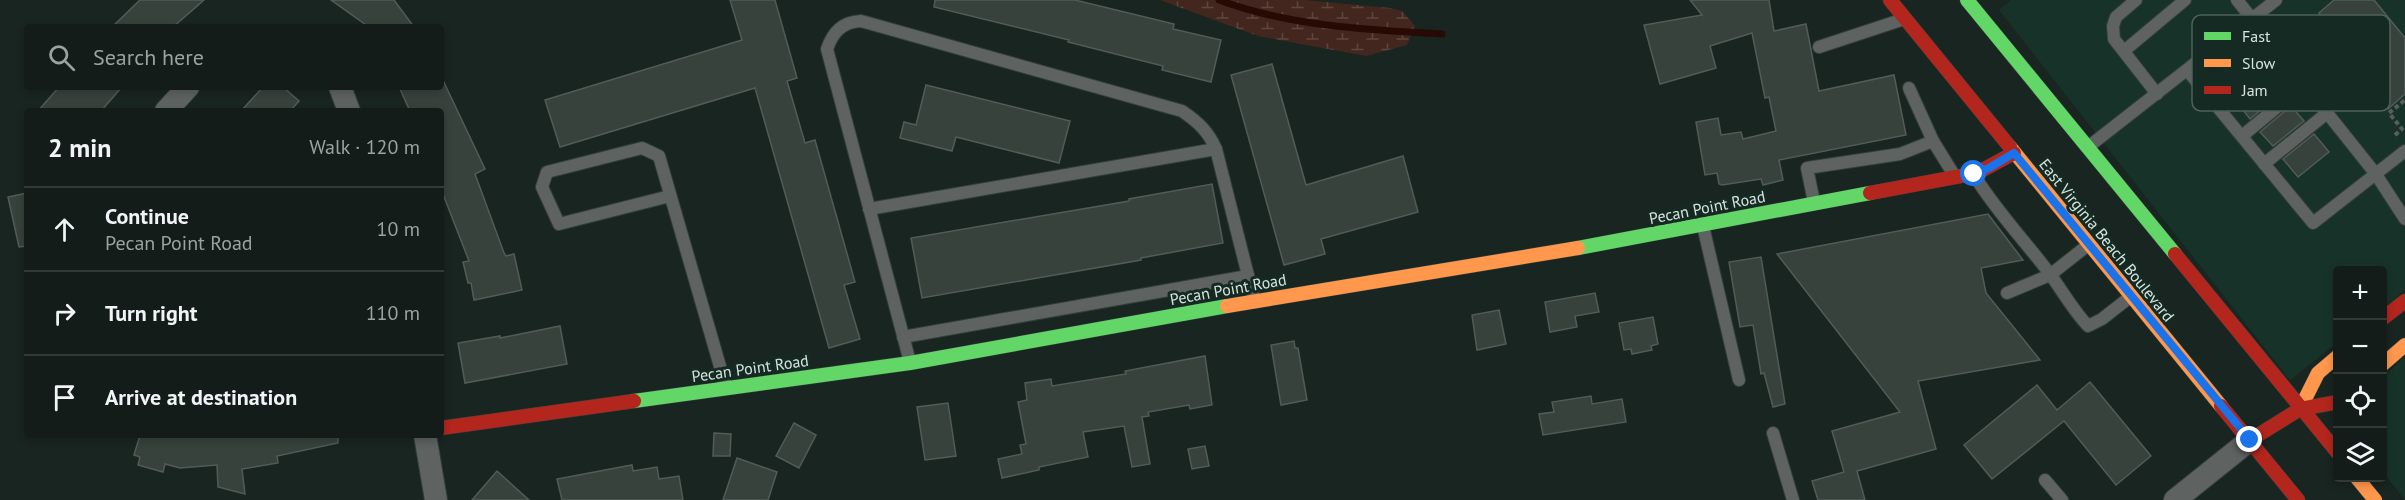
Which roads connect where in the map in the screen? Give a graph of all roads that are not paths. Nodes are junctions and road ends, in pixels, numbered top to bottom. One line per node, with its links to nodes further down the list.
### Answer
1 (1890, 0): 9 (street, East Virginia Beach Boulevard)
2 (2136, 0): 11 (lane)
3 (2185, 0): 11 (lane)
4 (2237, 0): 7 (lane)
5 (2276, 0): 8 (lane)
6 (1969, 1): 26 (street)
7 (2249, 15)
8 (2257, 15)
9 (1905, 19): 10 (lane); 28 (street, East Virginia Beach Boulevard)
10 (1819, 47)
11 (2124, 51): 18 (lane)
12 (2192, 66): 13 (lane)
13 (2187, 70): 14 (lane); 18 (lane)
14 (2192, 76)
15 (1909, 88): 25 (lane)
16 (185, 90): 19 (street)
17 (341, 90): 20 (street)
18 (2157, 94): 26 (lane)
19 (169, 108)
20 (348, 108)
21 (2221, 111): 24 (lane)
22 (2272, 111): 24 (lane)
23 (2327, 113): 30 (lane); 31 (lane)
24 (2242, 136): 30 (lane)
25 (1933, 141): 33 (lane); 35 (lane)
26 (2087, 148): 55 (street)
27 (1216, 149): 36 (lane); 36 (lane); 41 (lane)
28 (2014, 153): 32 (street, Pecan Point Road); 39 (street, East Virginia Beach Boulevard)
29 (2401, 154): 31 (lane)
30 (2264, 164): 31 (lane)
31 (2375, 173): 37 (lane)
32 (1974, 174): 33 (street, Pecan Point Road); 40 (lane)
33 (1955, 176): 35 (street, Pecan Point Road)
34 (670, 196): 34 (lane); 53 (lane)
35 (1814, 203): 38 (street, Pecan Point Road)
36 (869, 209): 47 (lane)
37 (2405, 219)
38 (1702, 224): 44 (street, Pecan Point Road); 52 (lane)
39 (2088, 244): 40 (lane); 43 (street, East Virginia Beach Boulevard)
40 (2050, 275): 42 (lane); 43 (lane)
41 (1248, 276): 44 (lane); 47 (lane)
42 (2007, 293)
43 (2131, 296): 59 (street, East Virginia Beach Boulevard)
44 (1254, 301): 51 (street, Pecan Point Road)
45 (2405, 301): 46 (street)
46 (2387, 315)
47 (903, 337): 51 (lane)
48 (2405, 345): 50 (street)
49 (2333, 360): 55 (street)
50 (2387, 361)
51 (910, 363): 53 (street, Pecan Point Road)
52 (1739, 380)
53 (727, 388): 56 (street, Pecan Point Road)
54 (2333, 403): 55 (street)
55 (2300, 409): 59 (street); 60 (street)
56 (444, 428)
57 (1773, 433): 64 (lane)
58 (425, 438): 63 (street)
59 (2250, 440): 66 (street); 67 (street, East Virginia Beach Boulevard)
60 (2333, 448)
61 (2045, 480): 65 (lane)
62 (2361, 482): 68 (street)
63 (435, 500)
64 (1793, 500)
65 (2062, 500)
66 (2175, 500)
67 (2298, 500)
68 (2375, 500)

